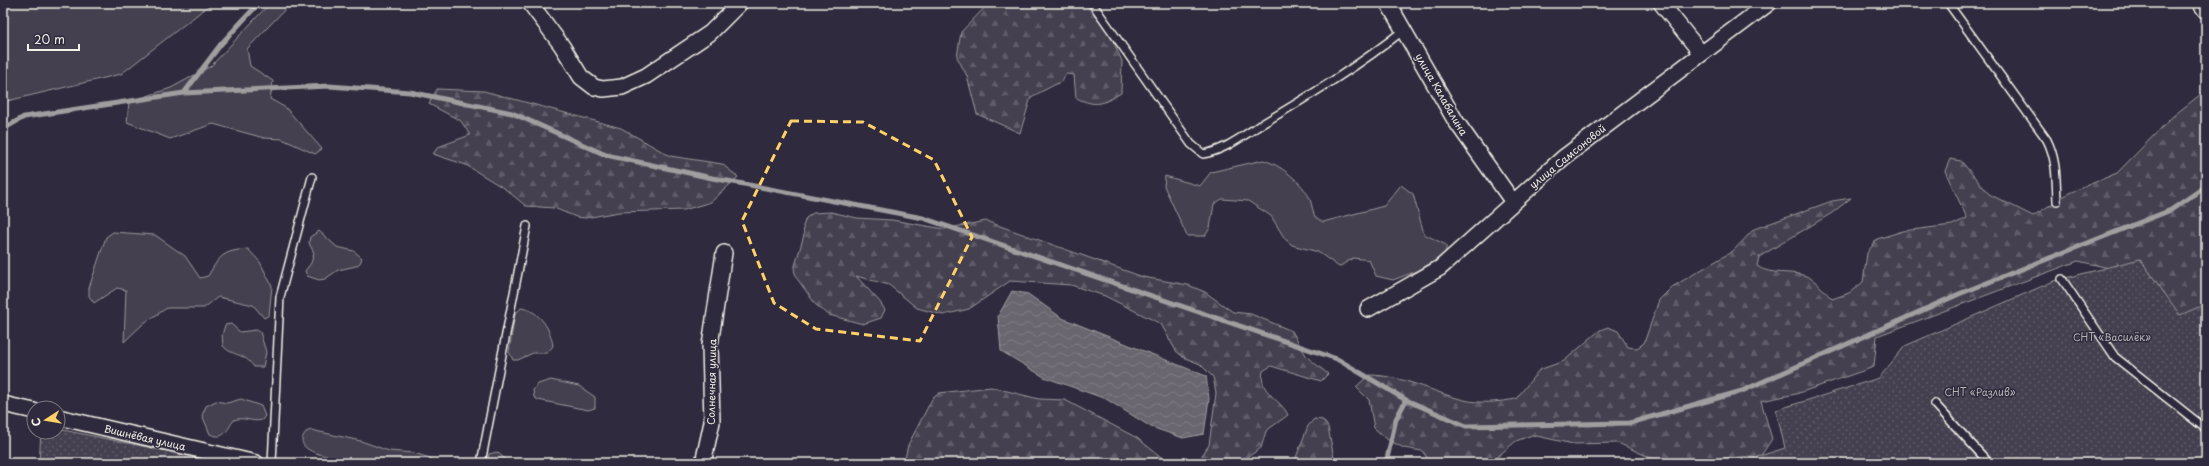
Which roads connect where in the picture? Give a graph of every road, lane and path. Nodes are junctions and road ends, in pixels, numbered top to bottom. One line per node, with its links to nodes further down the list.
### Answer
1 (530, 3): 2 (street)
2 (740, 3)
3 (1092, 3): 10 (lane)
4 (1388, 3): 10 (street, улица Калабалина)
5 (1661, 3): 11 (street)
6 (1769, 3): 11 (street, улица Самсоновой)
7 (1948, 3): 13 (lane)
8 (2200, 3): 9 (street)
9 (2206, 11)
10 (1405, 29): 14 (street, улица Калабалина)
11 (1701, 54): 14 (street, улица Самсоновой)
12 (312, 177): 25 (lane)
13 (2057, 201)
14 (1513, 202): 18 (street, улица Самсоновой)
15 (527, 226): 26 (lane)
16 (724, 253): 27 (street, Солнечная улица)
17 (2062, 279): 23 (lane)
18 (1368, 309)
19 (3, 404): 21 (street)
20 (1935, 404): 28 (lane)
21 (26, 409)
22 (66, 419): 24 (street, Вишнёвая улица)
23 (2206, 429)
24 (256, 463)
25 (272, 463)
26 (480, 463)
27 (703, 463)
28 (1989, 463)

